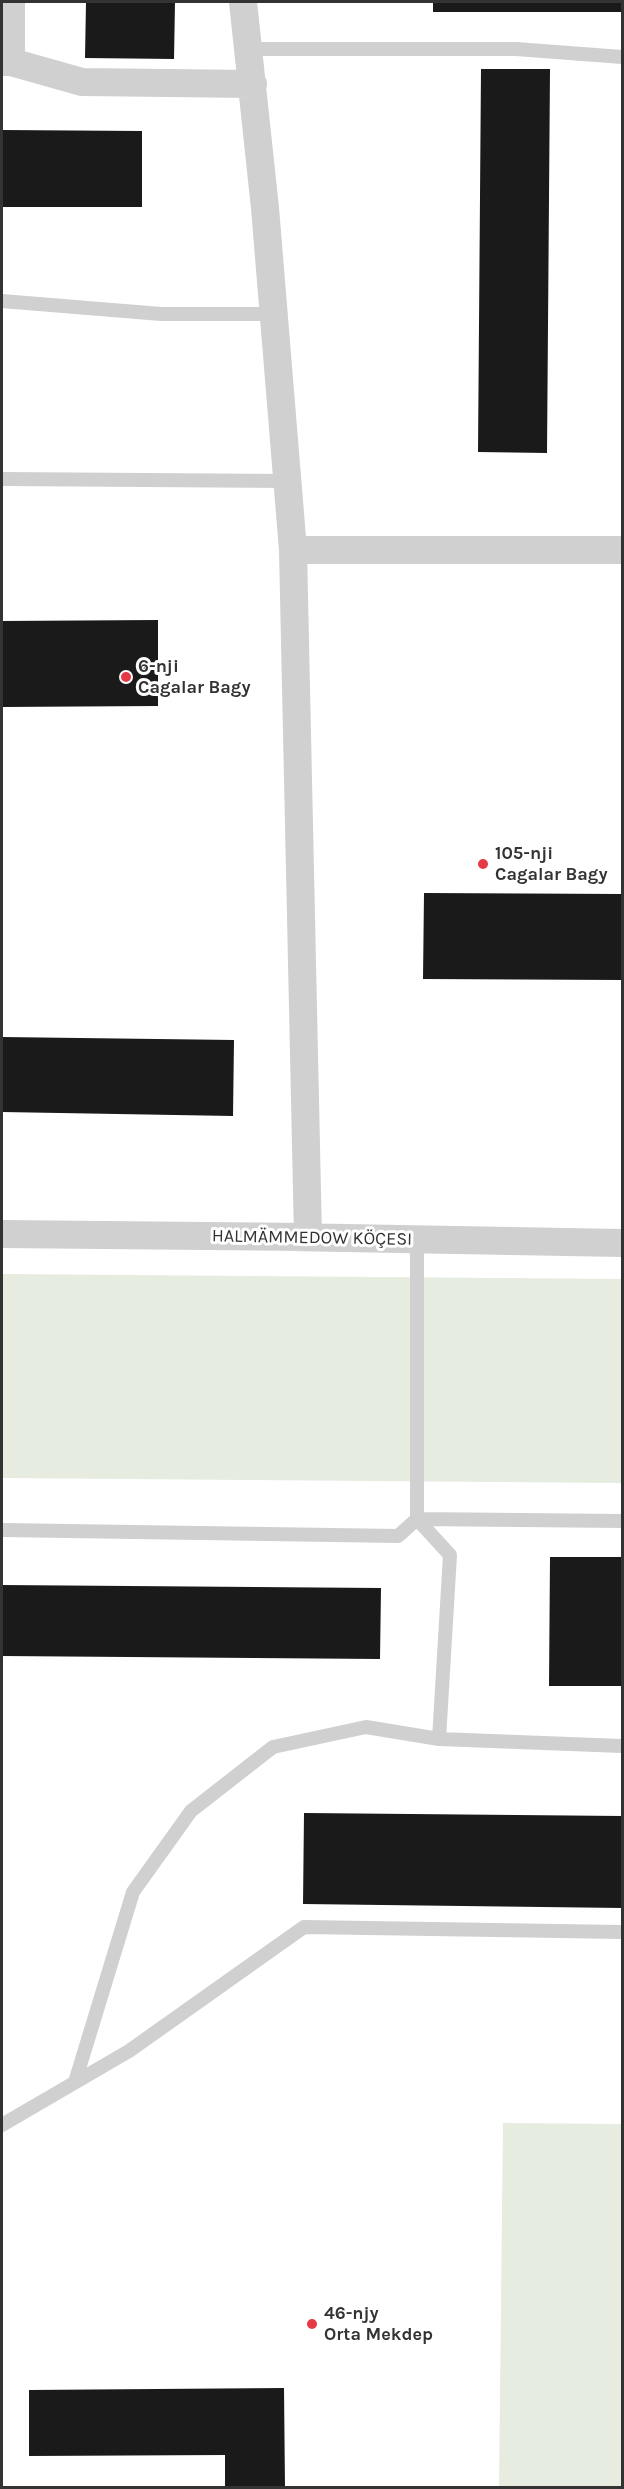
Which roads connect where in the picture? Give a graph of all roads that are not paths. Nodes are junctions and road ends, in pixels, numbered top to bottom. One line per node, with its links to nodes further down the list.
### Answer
1 (11, 2): 5 (street)
2 (243, 2): 3 (street)
3 (248, 49): 4 (lane); 6 (street)
4 (622, 57)
5 (6, 62): 6 (street)
6 (253, 84): 8 (street)
7 (2, 301): 8 (lane)
8 (274, 314): 10 (street)
9 (2, 479): 10 (lane)
10 (288, 481): 11 (street)
11 (293, 550): 12 (street); 14 (street)
12 (622, 550)
13 (2, 1234): 14 (street, HALMÄMMEDOW KÖÇESI)
14 (296, 1237): 15 (street, HALMÄMMEDOW KÖÇESI)
15 (417, 1239): 16 (street, HALMÄMMEDOW KÖÇESI); 17 (lane)
16 (622, 1243)
17 (417, 1519): 18 (lane); 19 (lane); 20 (lane)
18 (622, 1521)
19 (2, 1530)
20 (439, 1739): 21 (lane); 23 (lane)
21 (622, 1746)
22 (622, 1932): 23 (lane)
23 (75, 2082): 24 (lane)
24 (2, 2125)

